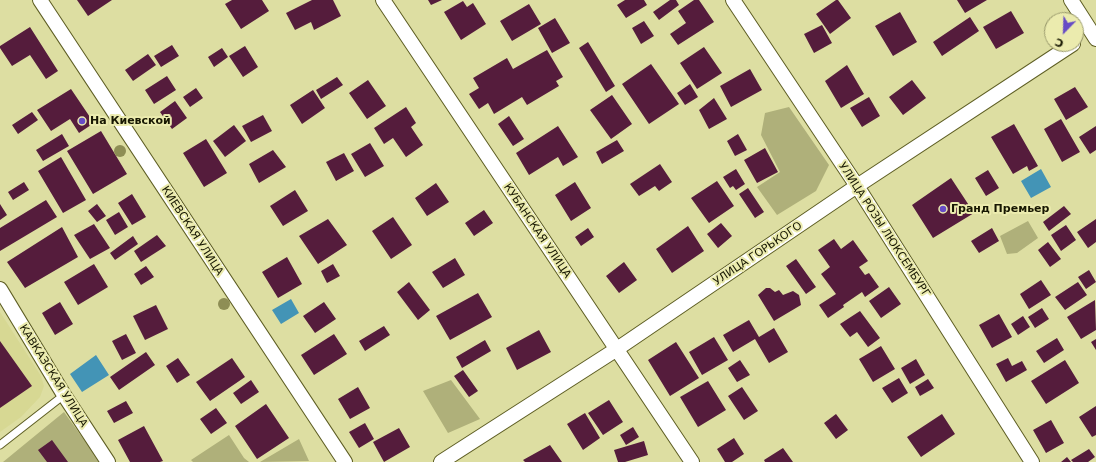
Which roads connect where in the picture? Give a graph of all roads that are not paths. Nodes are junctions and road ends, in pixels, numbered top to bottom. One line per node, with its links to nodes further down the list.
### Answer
1 (40, 0): 14 (street, КИЕВСКАЯ УЛИЦА)
2 (382, 0): 10 (street, КУБАНСКАЯ УЛИЦА)
3 (733, 0): 8 (street, УЛИЦА РОЗЫ ЛЮКСЕМБУРГ)
4 (1071, 0): 5 (street)
5 (1094, 33): 6 (street)
6 (1084, 38)
7 (1061, 52): 8 (street, УЛИЦА ГОРЬКОГО)
8 (858, 186): 10 (street, УЛИЦА ГОРЬКОГО); 17 (street, УЛИЦА РОЗЫ ЛЮКСЕМБУРГ)
9 (0, 289): 11 (street, КАВКАЗСКАЯ УЛИЦА)
10 (617, 349): 15 (street, УЛИЦА ГОРЬКОГО); 16 (street, КУБАНСКАЯ УЛИЦА)
11 (64, 395): 12 (lane); 13 (street, КАВКАЗСКАЯ УЛИЦА)
12 (0, 445)
13 (108, 462)
14 (345, 462)
15 (441, 462)
16 (692, 462)
17 (1032, 462)

